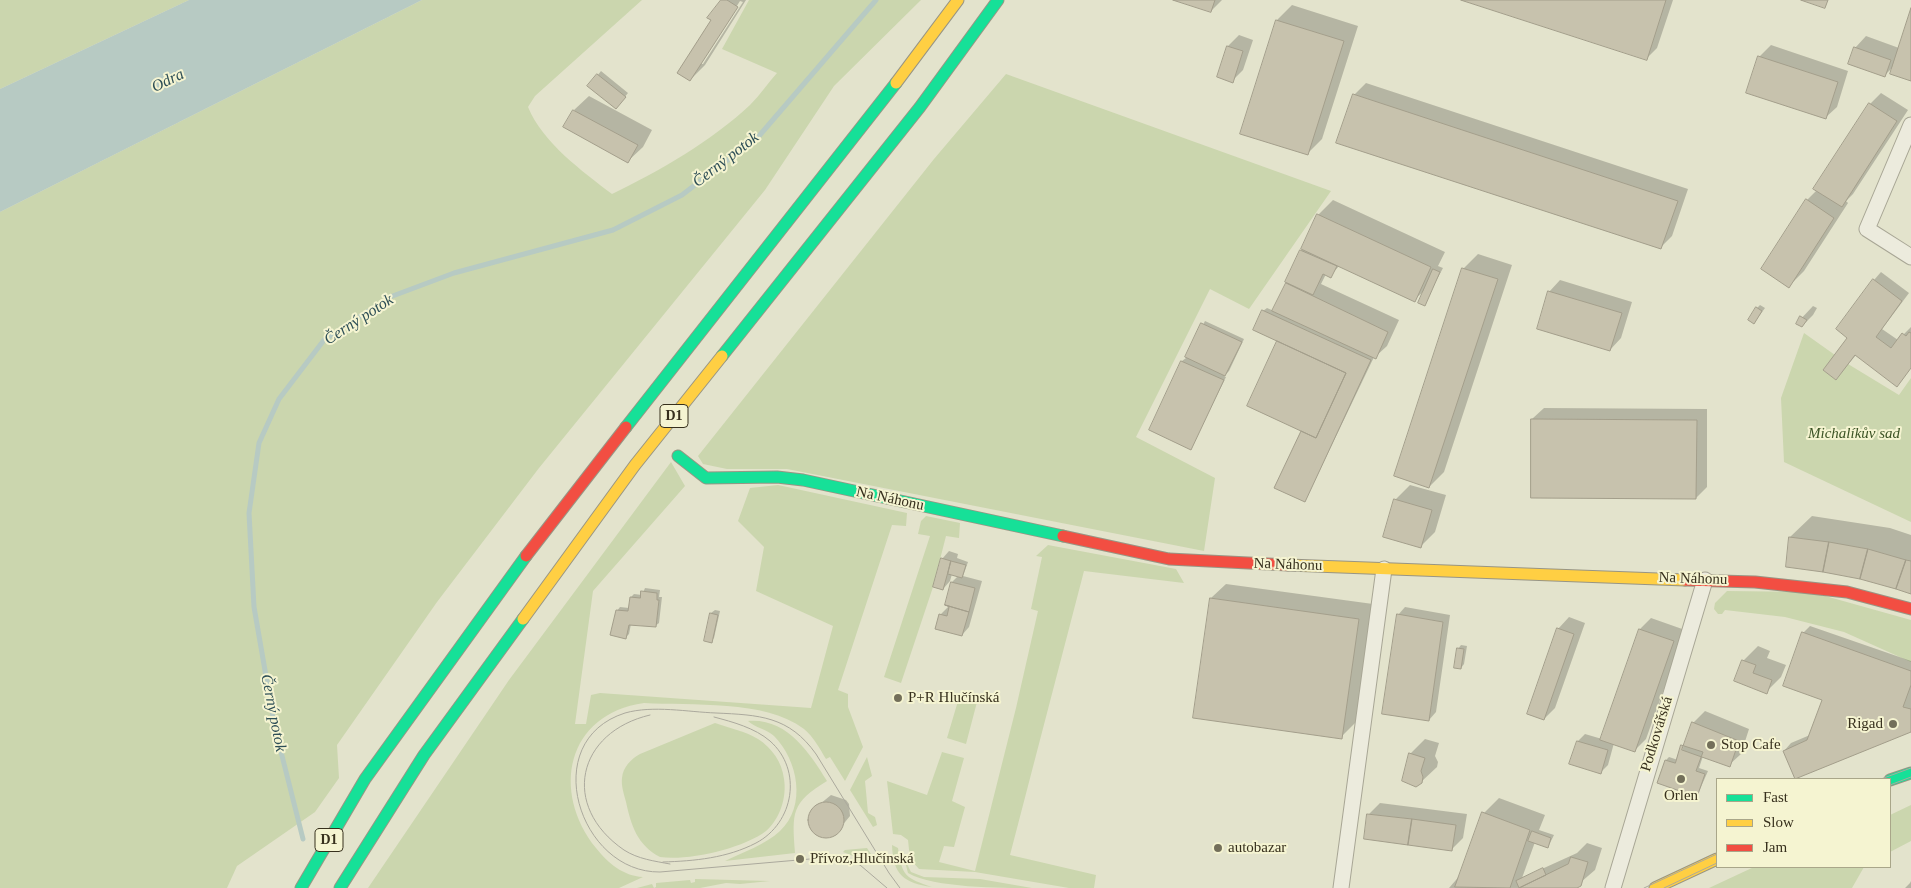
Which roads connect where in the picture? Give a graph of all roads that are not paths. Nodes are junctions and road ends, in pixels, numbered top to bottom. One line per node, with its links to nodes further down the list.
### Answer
1 (958, 0): 12 (main road, D1)
2 (998, 0): 13 (main road, D1)
3 (1911, 124): 4 (street)
4 (1911, 257)
5 (678, 456): 6 (main road, Na Náhonu)
6 (1384, 568): 7 (main road, Na Náhonu); 14 (street)
7 (1705, 580): 8 (main road, Na Náhonu); 15 (street, Podkovářská)
8 (1911, 609)
9 (1911, 773): 10 (main road)
10 (1891, 780)
11 (1716, 859): 16 (main road)
12 (301, 888)
13 (340, 888)
14 (1341, 888)
15 (1613, 888)
16 (1655, 888)

